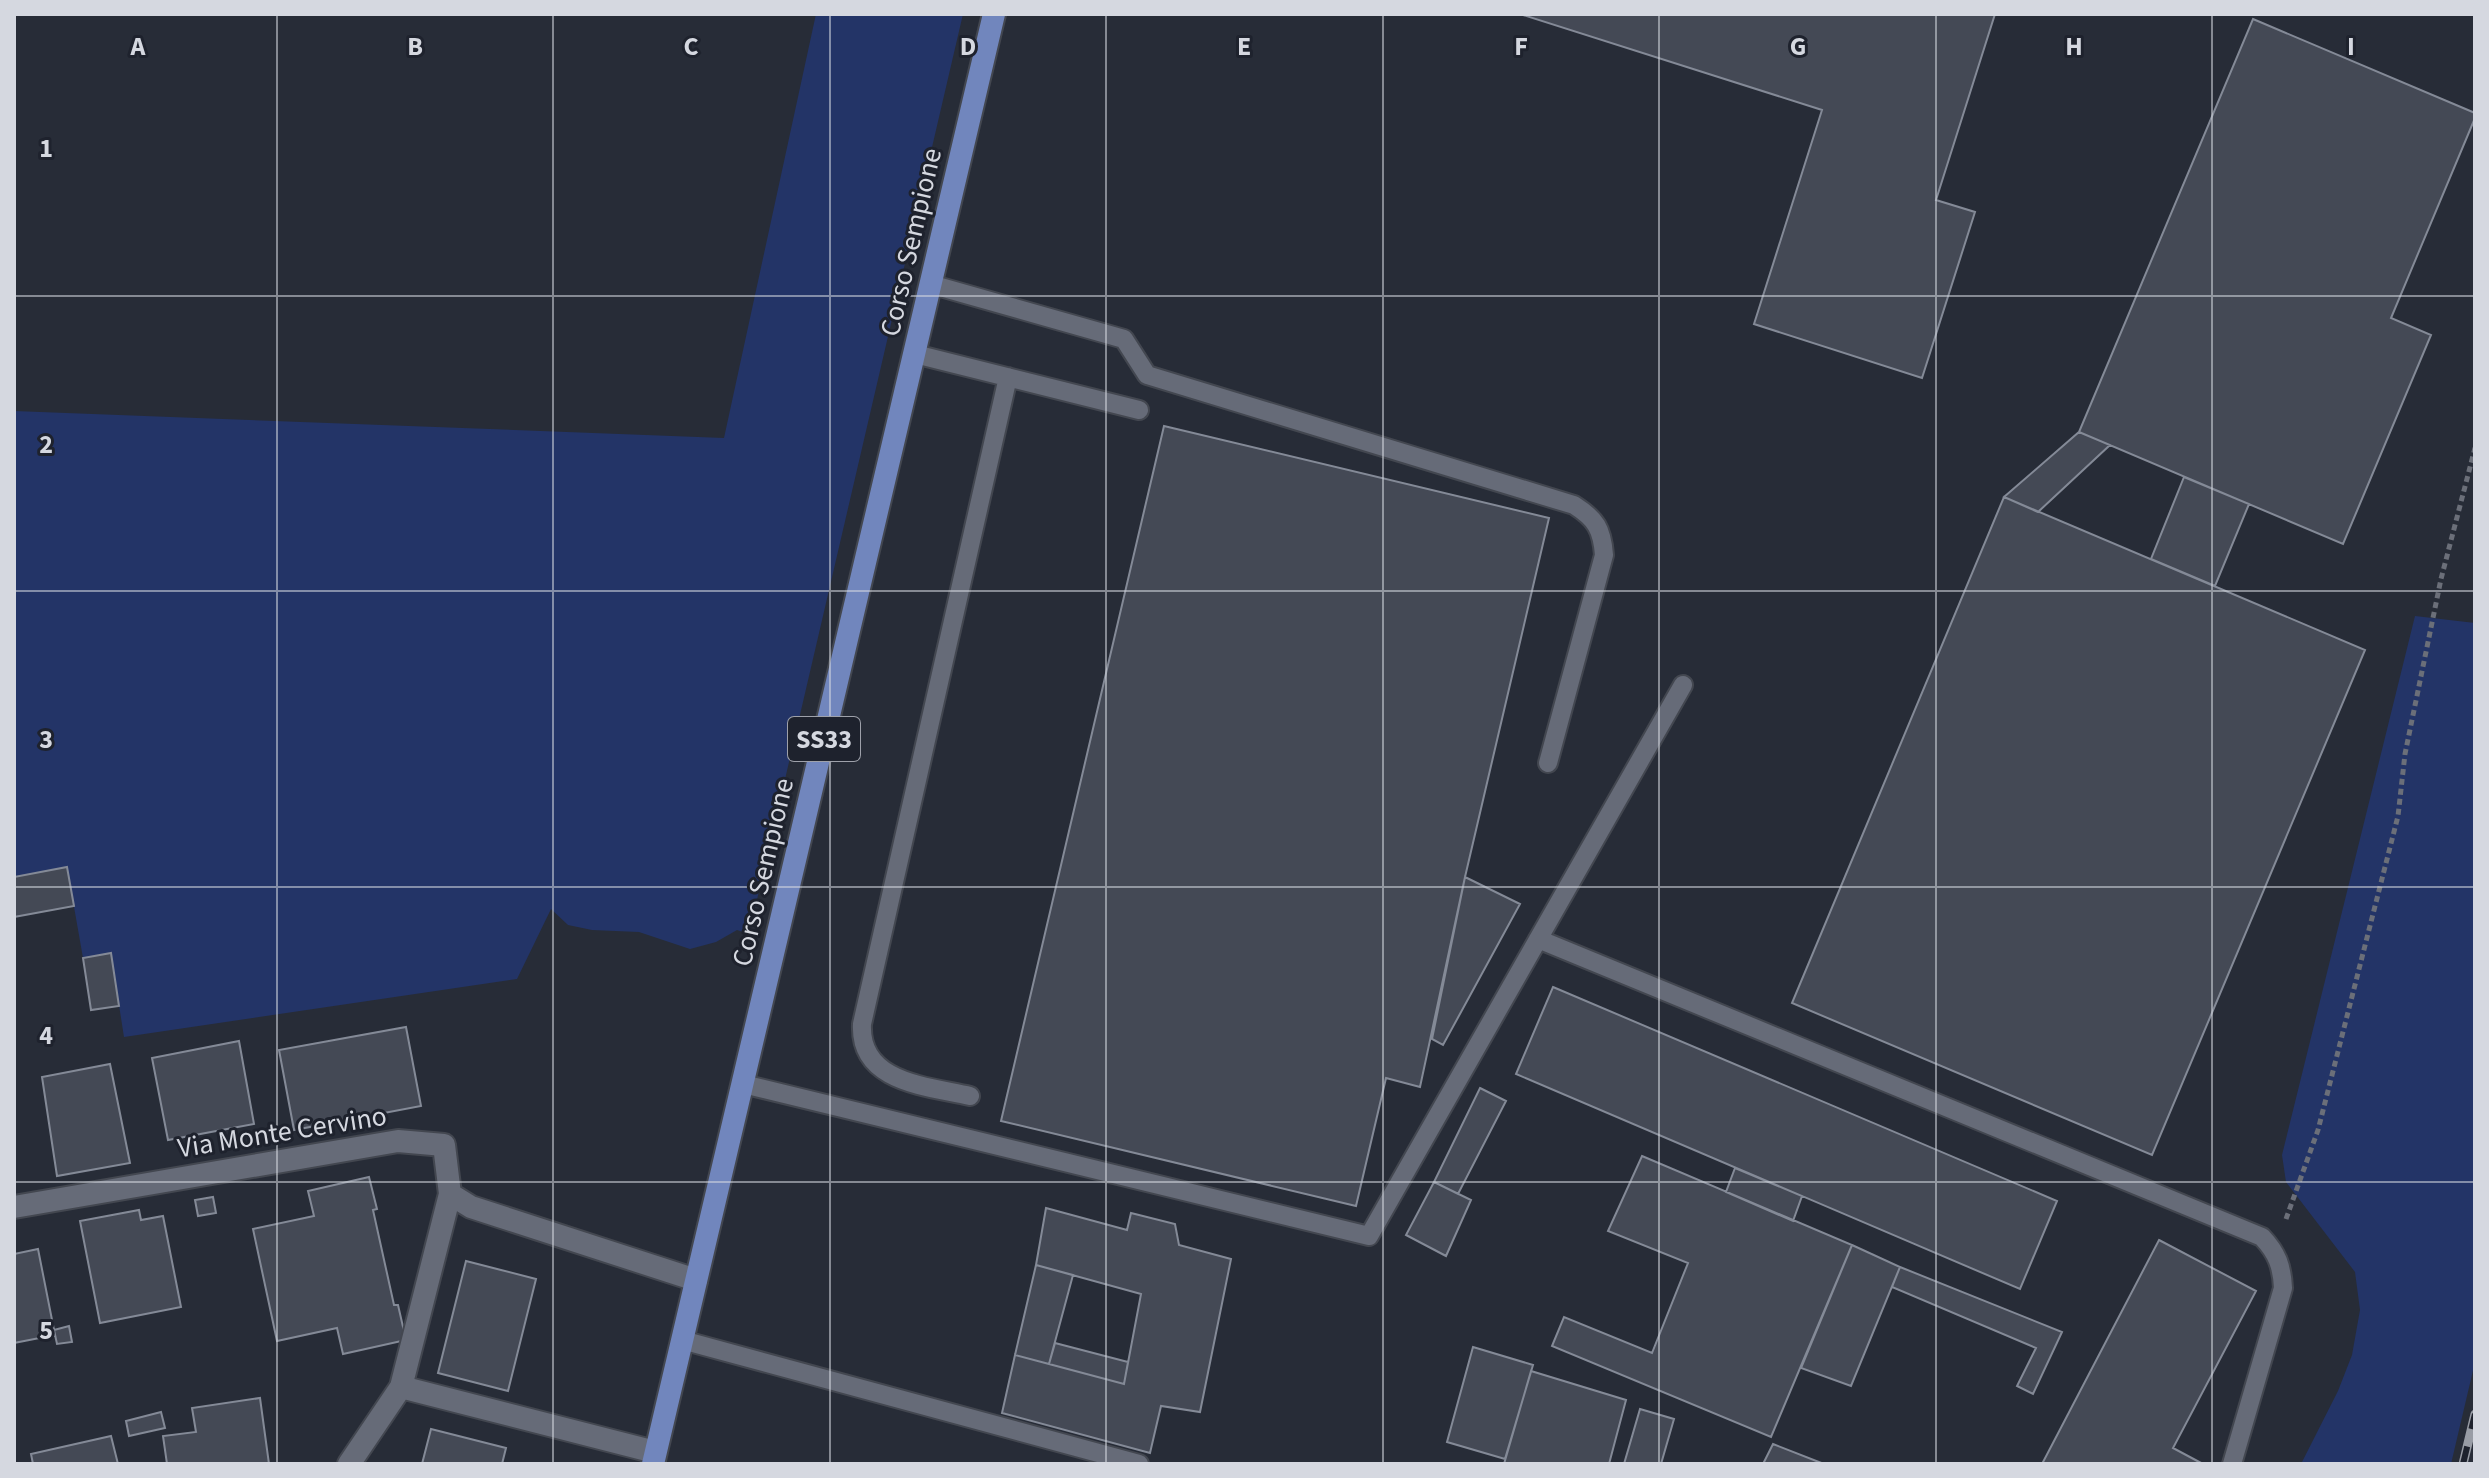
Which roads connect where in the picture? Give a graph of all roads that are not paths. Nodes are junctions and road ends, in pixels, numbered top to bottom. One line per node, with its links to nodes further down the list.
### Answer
1 (994, 14): 2 (main road, Corso Sempione / SS33)
2 (930, 284): 3 (main road, Corso Sempione / SS33); 7 (lane)
3 (915, 354): 4 (lane); 9 (main road, Corso Sempione / SS33)
4 (1008, 377): 5 (lane); 10 (lane)
5 (1139, 410)
6 (1683, 685): 8 (lane)
7 (1548, 763)
8 (1538, 939): 9 (lane); 19 (lane)
9 (743, 1084): 13 (main road, Corso Sempione / SS33)
10 (970, 1096)
11 (450, 1194): 12 (street, Via Monte Cervino); 13 (street); 15 (street)
12 (14, 1207)
13 (696, 1280): 14 (main road, Corso Sempione / SS33)
14 (682, 1340): 16 (main road, Corso Sempione / SS33); 18 (lane)
15 (401, 1387): 16 (street); 17 (street)
16 (654, 1458)
17 (349, 1464)
18 (1139, 1464)
19 (2232, 1464)

